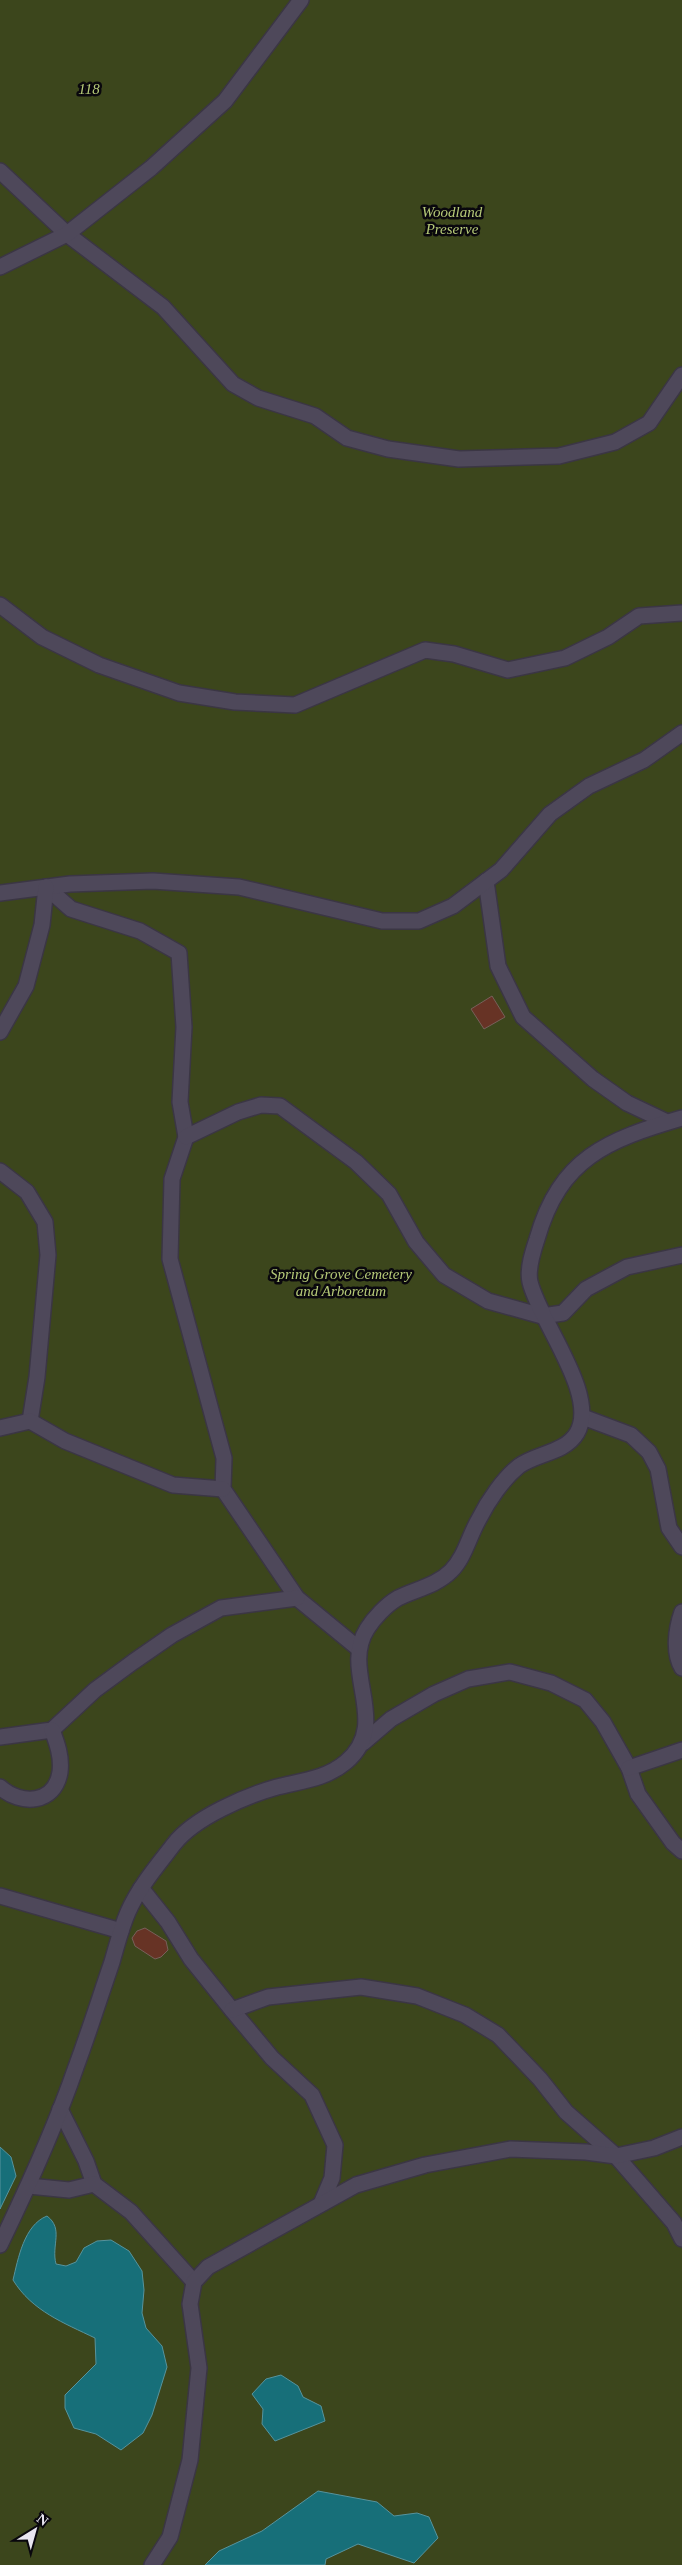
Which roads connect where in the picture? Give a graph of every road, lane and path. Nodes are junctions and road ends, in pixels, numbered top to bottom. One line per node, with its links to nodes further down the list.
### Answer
1 (302, 0): 3 (street)
2 (0, 171): 3 (street)
3 (67, 234): 4 (street); 5 (street)
4 (0, 267)
5 (682, 375)
6 (0, 605): 7 (street)
7 (682, 612)
8 (682, 733): 9 (street)
9 (486, 881): 10 (street); 14 (street)
10 (46, 887): 11 (street); 12 (street); 15 (street)
11 (0, 894)
12 (0, 1032)
13 (682, 1118): 14 (street)
14 (667, 1122): 18 (street)
15 (186, 1137): 18 (street); 22 (street)
16 (0, 1171): 20 (street)
17 (682, 1255): 18 (street)
18 (542, 1316): 19 (street)
19 (583, 1417): 23 (street); 26 (street)
20 (30, 1421): 21 (street); 22 (street)
21 (0, 1428)
22 (222, 1489): 24 (street)
23 (682, 1547)
24 (297, 1598): 26 (street); 28 (street)
25 (682, 1612): 27 (street)
26 (359, 1649): 30 (street)
27 (682, 1668)
28 (52, 1730): 29 (street); 33 (street)
29 (1, 1739)
30 (363, 1743): 32 (street); 35 (street)
31 (682, 1750): 32 (street)
32 (629, 1768): 34 (street)
33 (0, 1787)
34 (682, 1851)
35 (141, 1888): 37 (street); 38 (street)
36 (0, 1896): 37 (street)
37 (121, 1931): 39 (street)
38 (232, 2010): 41 (street); 44 (street)
39 (60, 2109): 42 (street); 43 (street)
40 (682, 2137): 41 (street)
41 (616, 2156): 44 (street); 45 (street)
42 (94, 2184): 43 (street); 48 (street)
43 (29, 2186): 47 (street)
44 (321, 2204): 48 (street)
45 (678, 2224): 46 (street)
46 (682, 2239)
47 (0, 2245)
48 (194, 2282): 49 (street)
49 (152, 2565)

